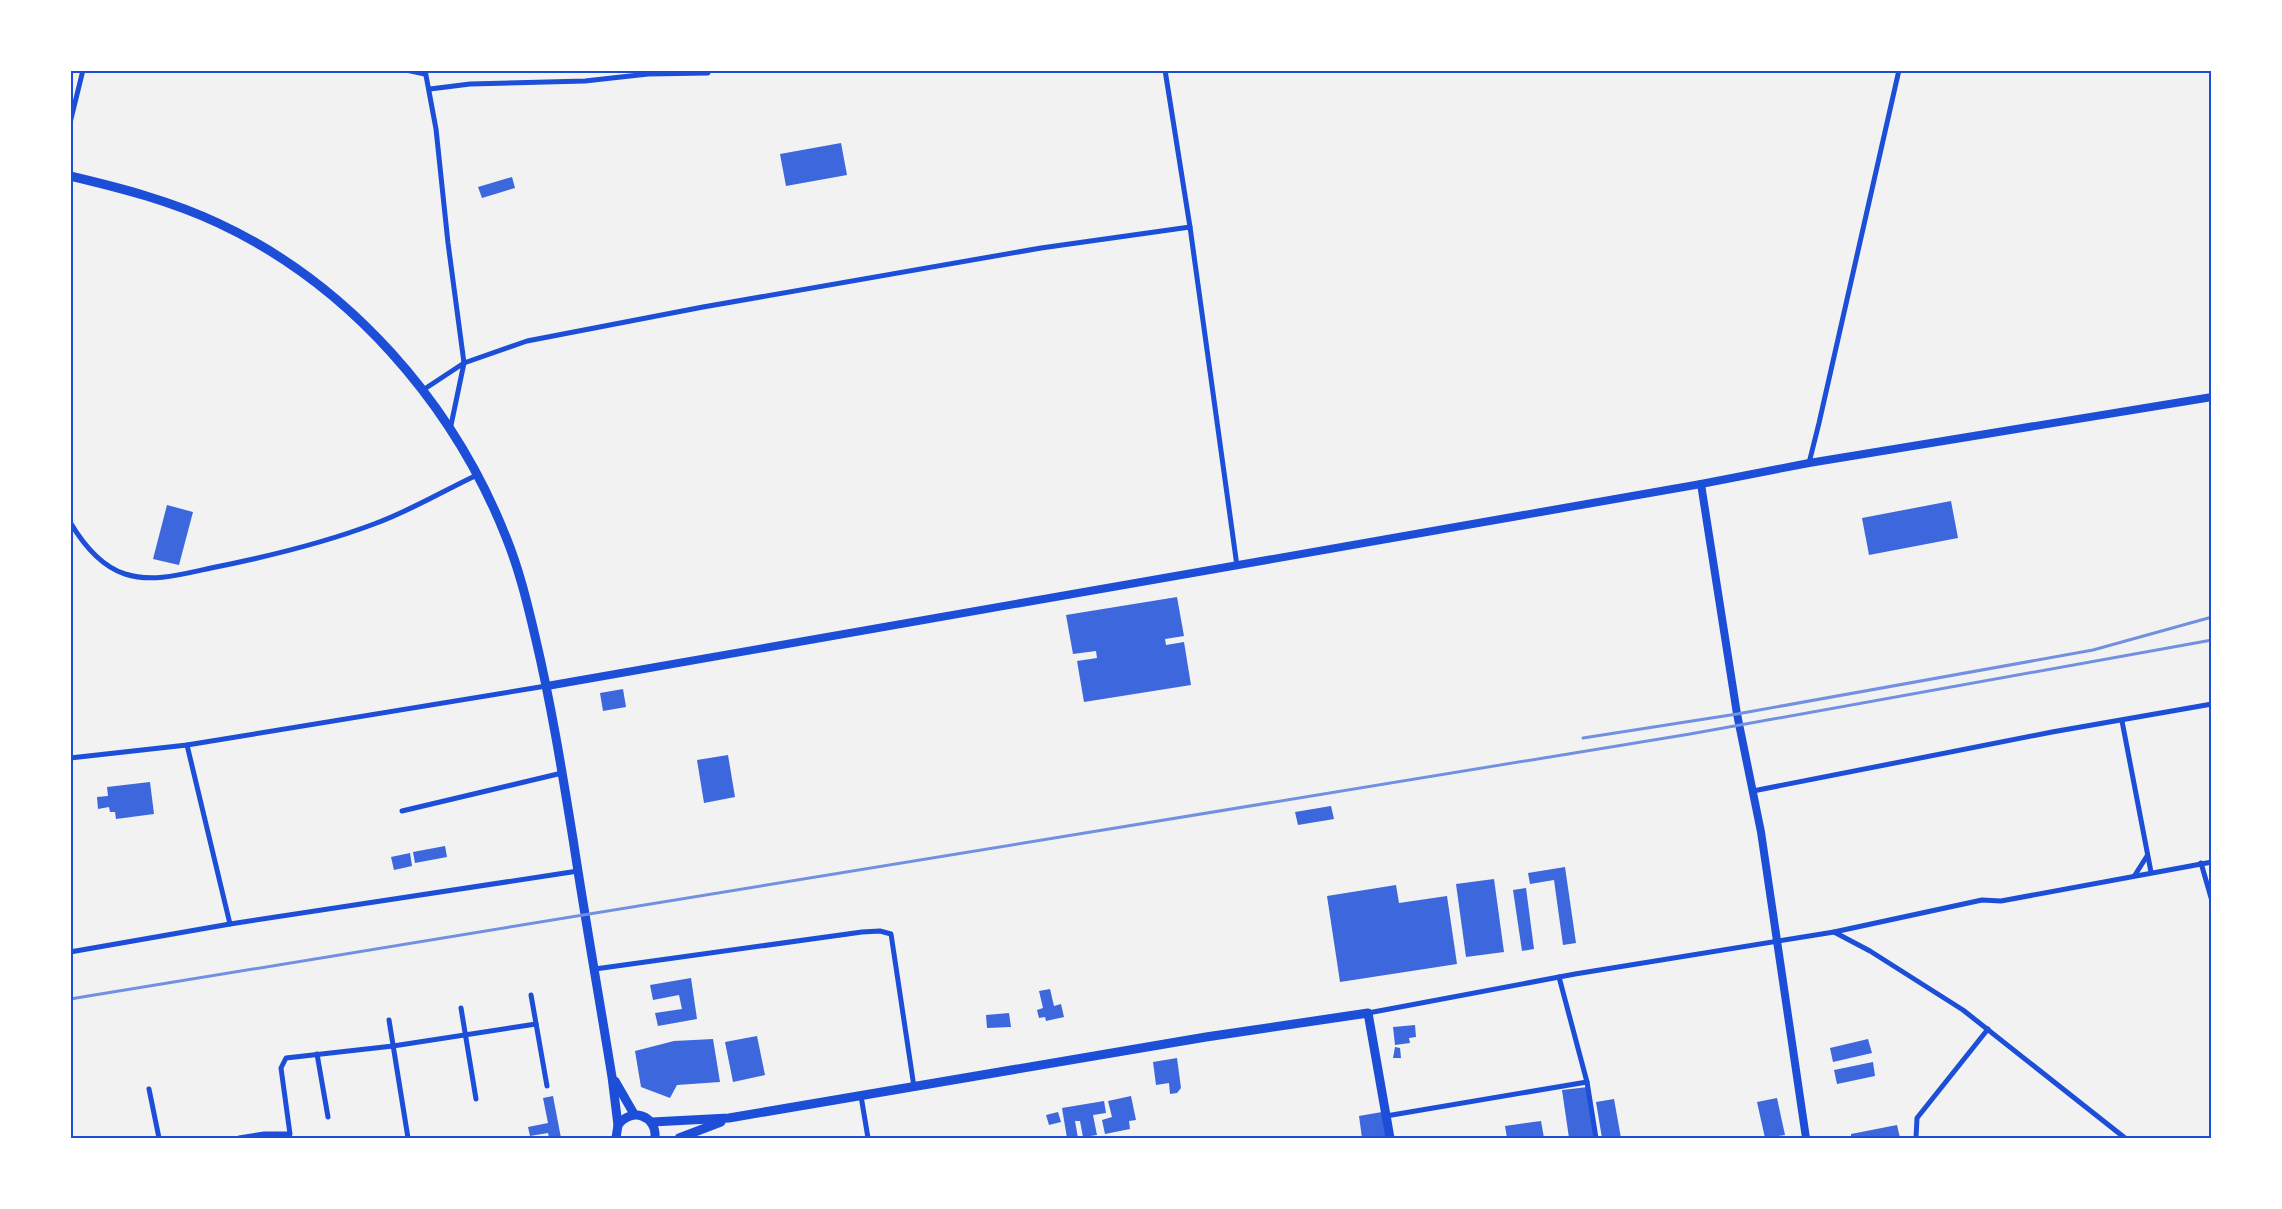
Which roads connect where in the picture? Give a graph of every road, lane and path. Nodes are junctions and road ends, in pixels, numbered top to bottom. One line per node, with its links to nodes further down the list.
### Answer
1 (83, 70): 8 (street)
2 (406, 70): 5 (street)
3 (1165, 70): 10 (street)
4 (1899, 70): 15 (street)
5 (425, 72): 7 (street)
6 (708, 73): 7 (street)
7 (430, 89): 11 (street)
8 (70, 123)
9 (70, 176): 12 (highway)
10 (1190, 227): 11 (street); 19 (street)
11 (464, 363): 12 (street); 14 (street)
12 (423, 390): 14 (highway)
13 (2211, 397): 15 (main road)
14 (450, 430): 16 (highway)
15 (1809, 463): 17 (main road)
16 (477, 475): 18 (street); 20 (highway)
17 (1701, 484): 19 (main road); 26 (main road)
18 (70, 522)
19 (1237, 566): 20 (main road)
20 (547, 686): 23 (street); 25 (highway)
21 (2211, 704): 22 (street)
22 (2122, 720): 26 (street); 28 (street)
23 (187, 745): 24 (street); 35 (street)
24 (70, 758)
25 (562, 773): 27 (street); 31 (highway)
26 (1753, 790): 37 (main road)
27 (402, 811)
28 (2148, 856): 32 (street); 33 (street)
29 (2211, 861): 30 (street)
30 (2201, 863): 32 (street); 34 (street)
31 (578, 872): 35 (street); 39 (highway)
32 (2151, 872): 33 (street)
33 (2135, 875): 36 (street)
34 (2211, 901)
35 (230, 924): 38 (street)
36 (1834, 932): 37 (street); 46 (street)
37 (1778, 942): 40 (street); 72 (main road)
38 (70, 952)
39 (595, 969): 50 (highway); 53 (street)
40 (1559, 977): 43 (street); 51 (street)
41 (531, 995): 45 (street)
42 (461, 1008): 47 (street)
43 (1368, 1012): 53 (highway); 58 (highway)
44 (389, 1020): 48 (street)
45 (536, 1024): 47 (street); 52 (street)
46 (1988, 1029): 73 (street); 74 (street)
47 (464, 1035): 48 (street); 56 (street)
48 (393, 1046): 49 (street); 65 (street)
49 (317, 1054): 59 (street); 64 (street)
50 (612, 1077): 57 (highway); 62 (highway)
51 (1587, 1082): 58 (street); 71 (street)
52 (547, 1086)
53 (914, 1087): 55 (highway)
54 (149, 1089): 63 (street)
55 (861, 1096): 60 (highway); 69 (street)
56 (476, 1099)
57 (633, 1114): 61 (highway); 62 (highway)
58 (1386, 1116): 70 (highway)
59 (328, 1117)
60 (729, 1118): 61 (highway); 68 (highway)
61 (652, 1122): 67 (highway)
62 (618, 1125): 66 (highway)
63 (159, 1138)
64 (239, 1138)
65 (408, 1138)
66 (616, 1138)
67 (655, 1138)
68 (679, 1138)
69 (868, 1138)
70 (1390, 1138)
71 (1596, 1138)
72 (1806, 1138)
73 (1916, 1138)
74 (2125, 1138)

